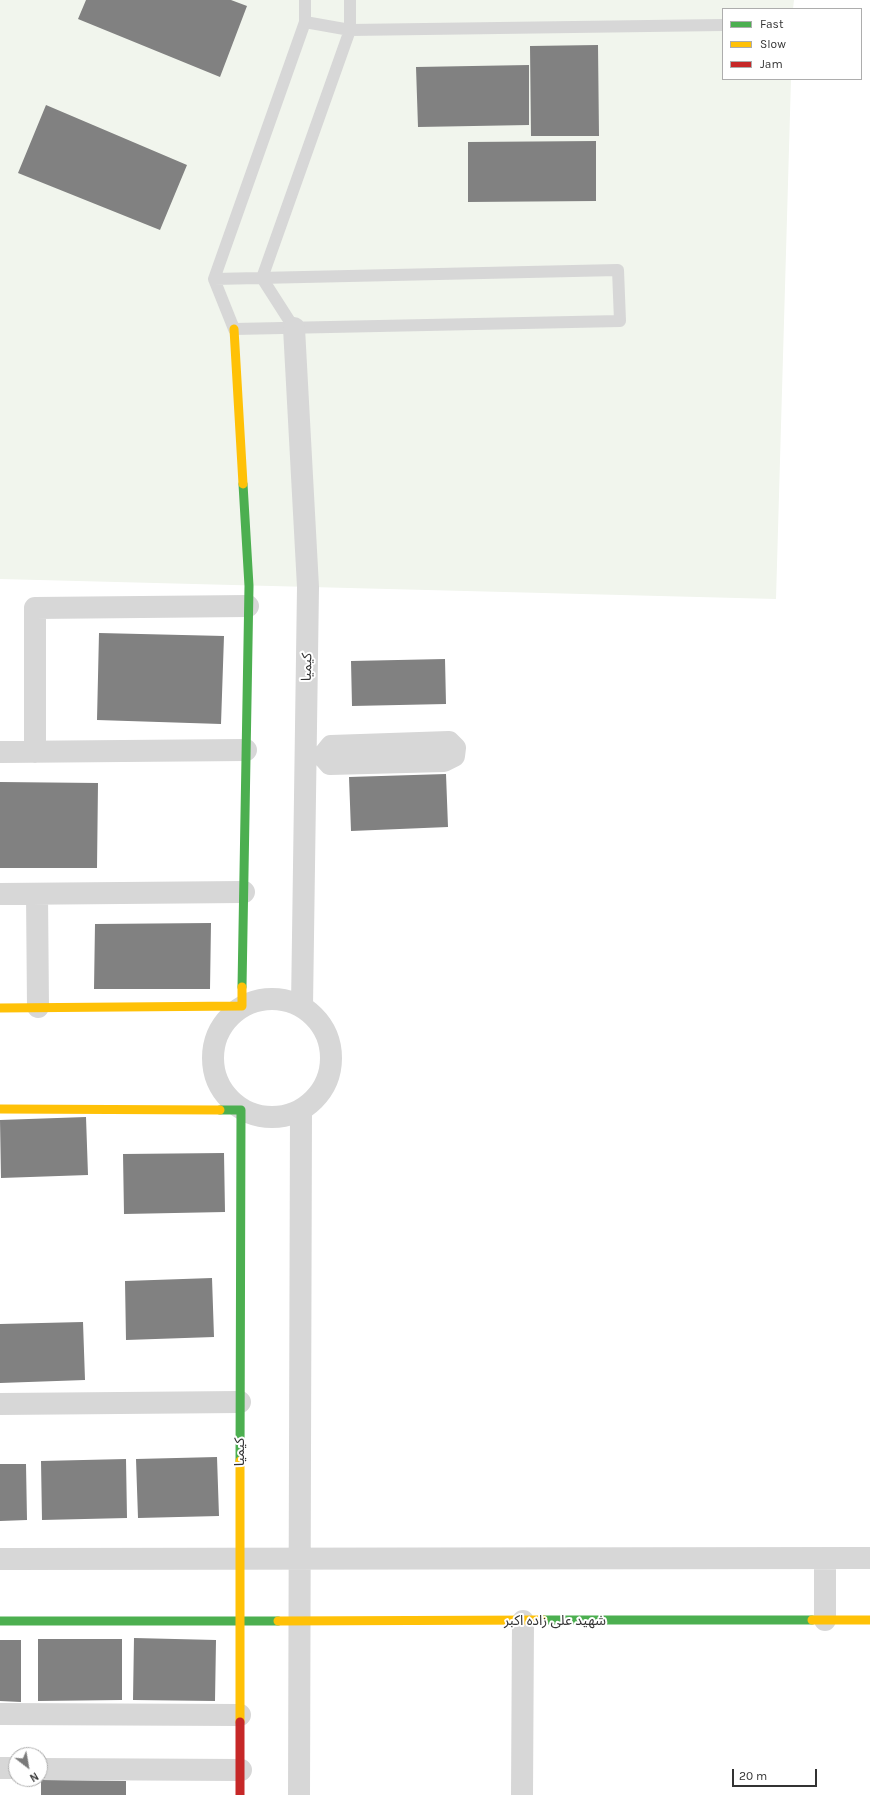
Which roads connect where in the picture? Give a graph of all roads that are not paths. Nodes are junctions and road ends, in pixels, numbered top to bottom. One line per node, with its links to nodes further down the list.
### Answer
1 (305, 0): 3 (lane)
2 (350, 0): 5 (lane)
3 (306, 22): 5 (lane); 7 (lane)
4 (722, 25): 5 (lane)
5 (350, 30): 6 (lane)
6 (262, 278): 7 (lane); 8 (lane); 8 (lane)
7 (214, 279): 9 (lane)
8 (294, 328): 9 (lane); 14 (street, کیمیا)
9 (234, 329): 10 (street)
10 (248, 606): 11 (street); 13 (street)
11 (246, 750): 13 (street); 15 (street)
12 (0, 752): 13 (street)
13 (35, 752)
14 (315, 756): 14 (street); 19 (street, کیمیا)
15 (244, 892): 17 (street); 18 (street)
16 (0, 894): 17 (street)
17 (37, 894): 20 (street)
18 (242, 1006): 19 (street); 20 (street); 23 (street)
19 (302, 1006): 24 (street)
20 (38, 1007): 21 (street)
21 (0, 1008)
22 (0, 1109): 23 (street)
23 (241, 1110): 24 (street); 25 (street, کیمیا)
24 (301, 1110): 30 (street)
25 (240, 1402): 26 (street); 29 (street, کیمیا)
26 (0, 1404)
27 (870, 1558): 31 (street)
28 (0, 1559): 29 (street)
29 (240, 1559): 30 (street); 35 (street, کیمیا)
30 (300, 1559): 31 (street); 36 (street)
31 (825, 1559): 32 (street)
32 (825, 1620): 33 (street, شهید علی زاده اکبر); 37 (street, شهید علی زاده اکبر)
33 (870, 1620)
34 (0, 1621): 35 (street, شهید علی زاده اکبر)
35 (240, 1621): 36 (street, شهید علی زاده اکبر); 39 (street, کیمیا)
36 (300, 1621): 37 (street, شهید علی زاده اکبر); 43 (street)
37 (523, 1621): 44 (street)
38 (0, 1714): 39 (street)
39 (240, 1715): 41 (street, کیمیا)
40 (48, 1768): 41 (street)
41 (241, 1770): 42 (street, کیمیا)
42 (240, 1795)
43 (299, 1795)
44 (522, 1795)

